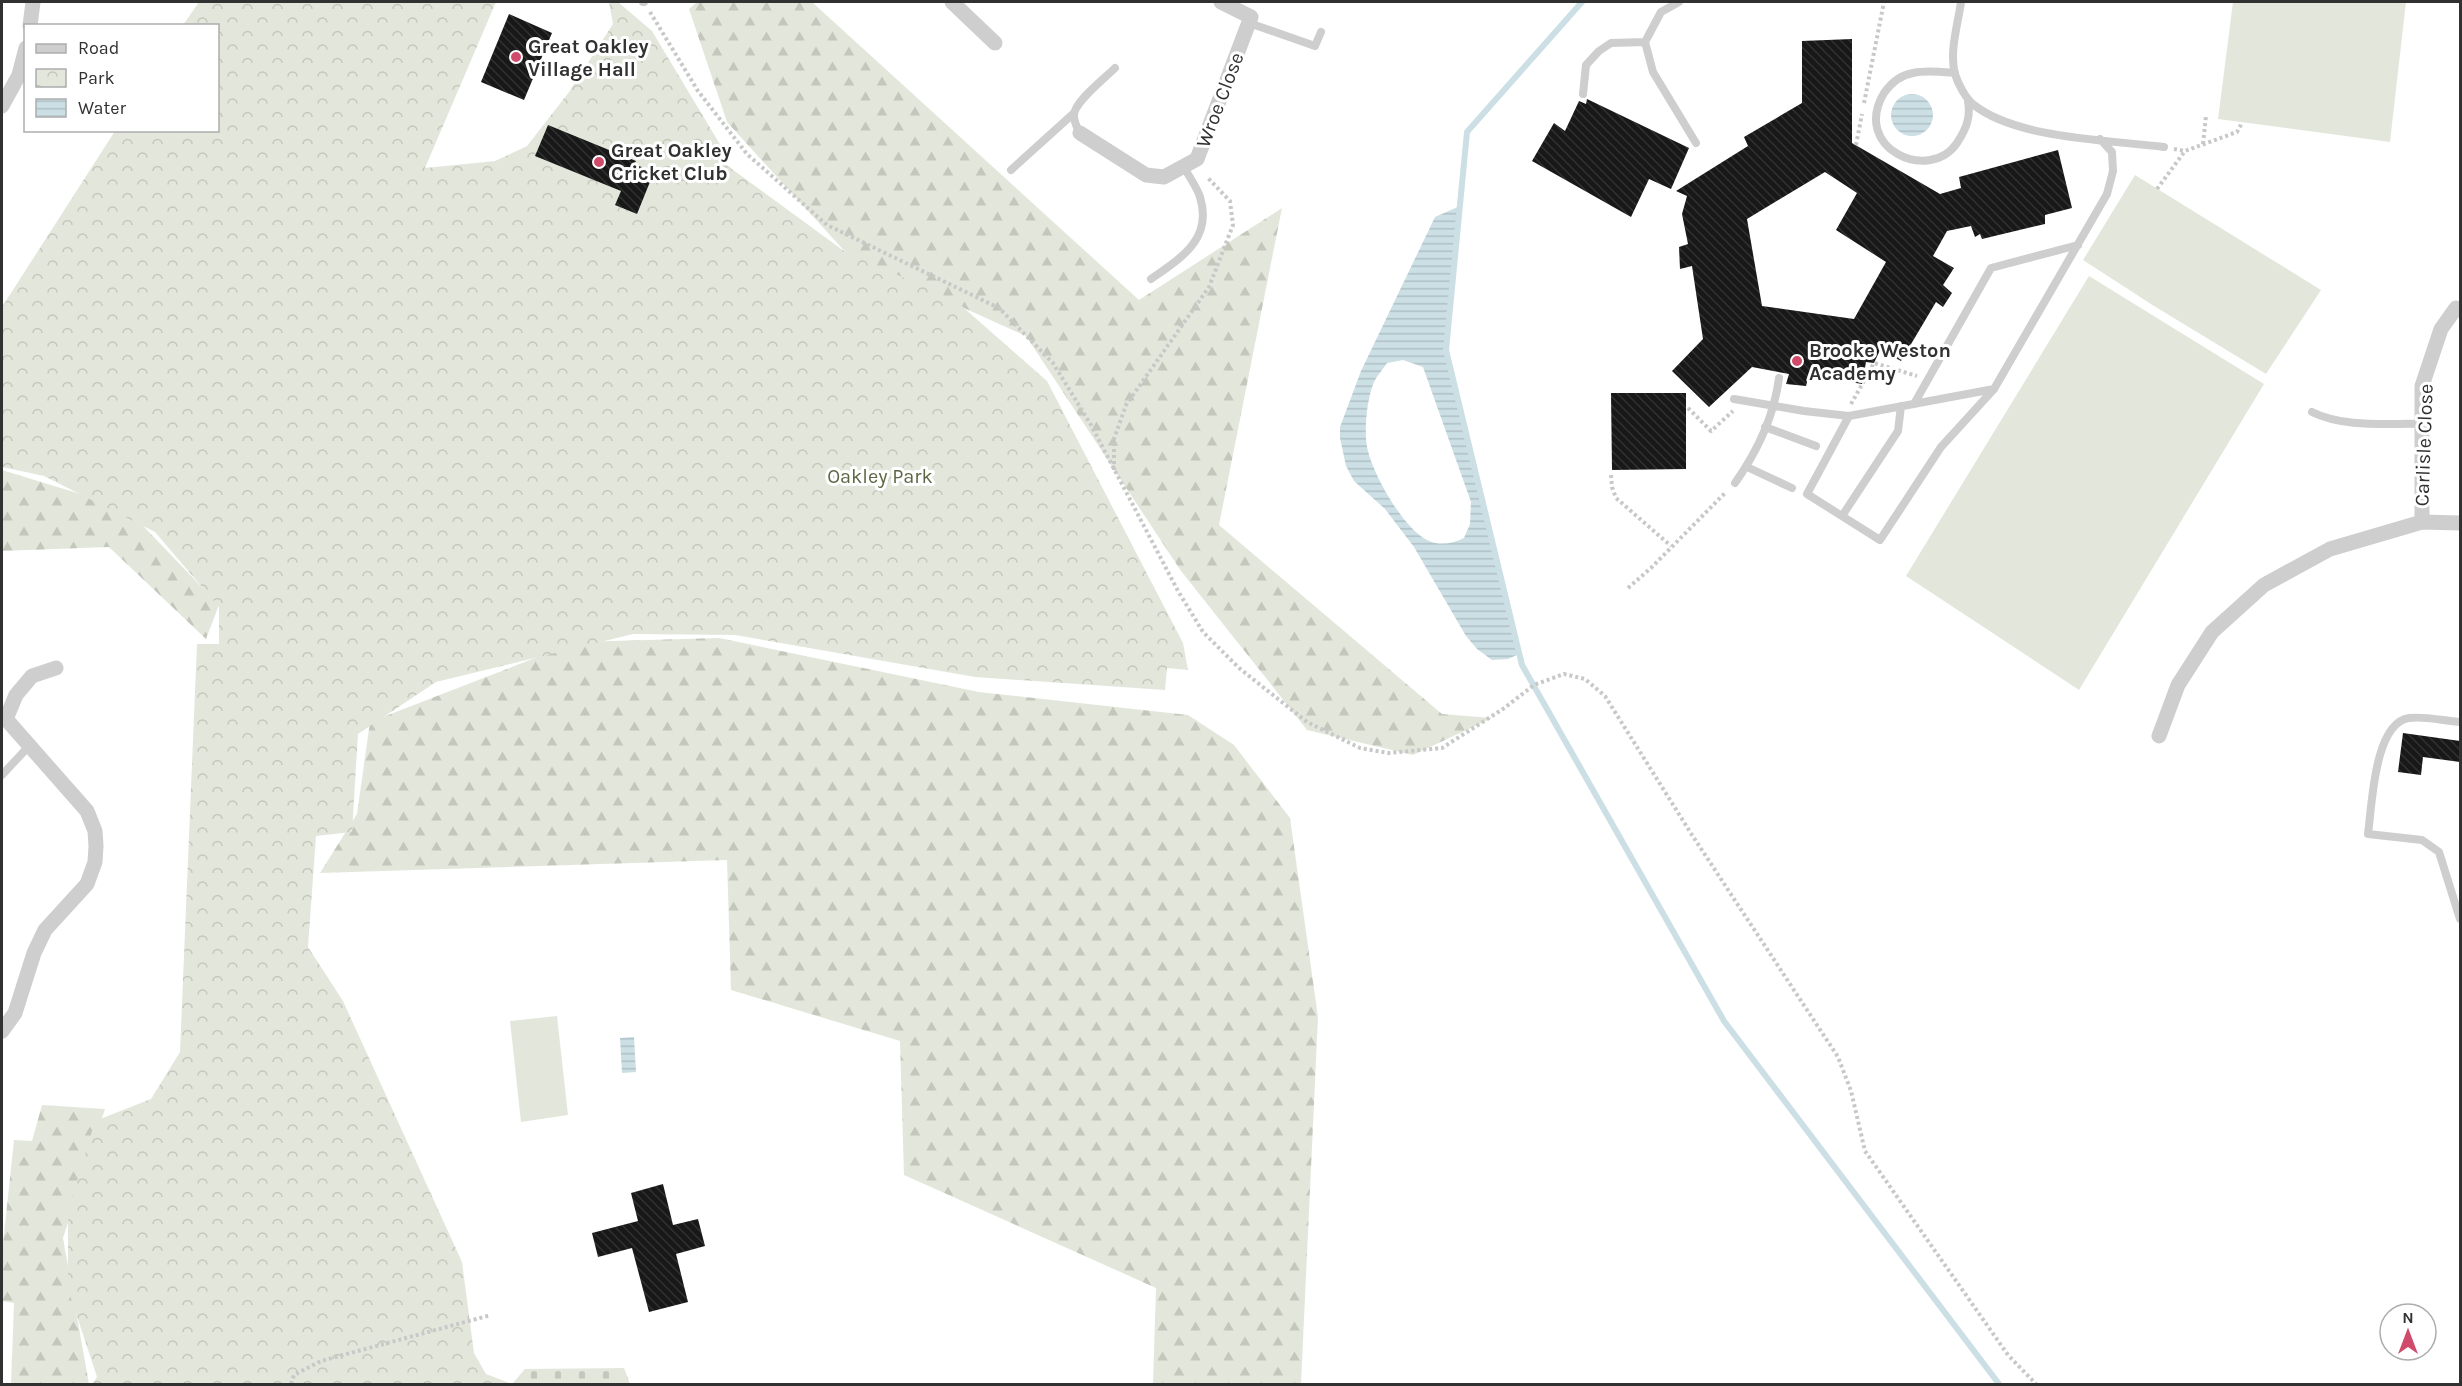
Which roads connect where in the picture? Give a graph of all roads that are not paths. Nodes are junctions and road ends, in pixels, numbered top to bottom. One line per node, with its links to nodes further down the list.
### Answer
1 (33, 2): 7 (street)
2 (954, 2): 10 (street)
3 (1221, 2): 6 (street)
4 (1679, 2): 9 (lane)
5 (1961, 2): 13 (lane)
6 (1250, 20): 8 (lane); 22 (street, Wroe Close)
7 (30, 24)
8 (1321, 32)
9 (1645, 42): 14 (lane); 20 (lane)
10 (994, 43)
11 (24, 56): 16 (street)
12 (1115, 68): 17 (lane)
13 (1955, 73): 15 (lane); 15 (lane)
14 (1583, 94)
15 (1968, 98): 19 (lane)
16 (2, 106)
17 (1074, 113): 18 (lane); 23 (lane)
18 (1080, 133): 22 (street, Wroe Close)
19 (2100, 139): 21 (lane); 24 (lane)
20 (1696, 143)
21 (2164, 147)
22 (1191, 163): 25 (lane)
23 (1011, 170)
24 (2078, 244): 28 (lane); 30 (lane)
25 (1151, 279)
26 (2459, 305): 35 (street, Carlisle Close)
27 (1779, 378): 31 (lane)
28 (1994, 389): 30 (lane); 41 (lane)
29 (1734, 399): 31 (lane)
30 (1914, 404): 32 (lane)
31 (1775, 406): 34 (lane); 36 (lane)
32 (1901, 406): 34 (lane); 41 (lane)
33 (2312, 412): 35 (lane)
34 (1847, 415): 41 (lane)
35 (2422, 424): 42 (street, Carlisle Close)
36 (1765, 428): 37 (lane); 38 (lane)
37 (1816, 446)
38 (1747, 467): 39 (lane); 40 (lane)
39 (1735, 483)
40 (1792, 488)
41 (1842, 516)
42 (2422, 522): 43 (street); 46 (street)
43 (2460, 523)
44 (56, 668): 47 (street)
45 (2460, 722): 49 (lane)
46 (2159, 736)
47 (29, 746): 48 (lane); 50 (street)
48 (2, 775)
49 (2460, 919)
50 (2, 1030)

